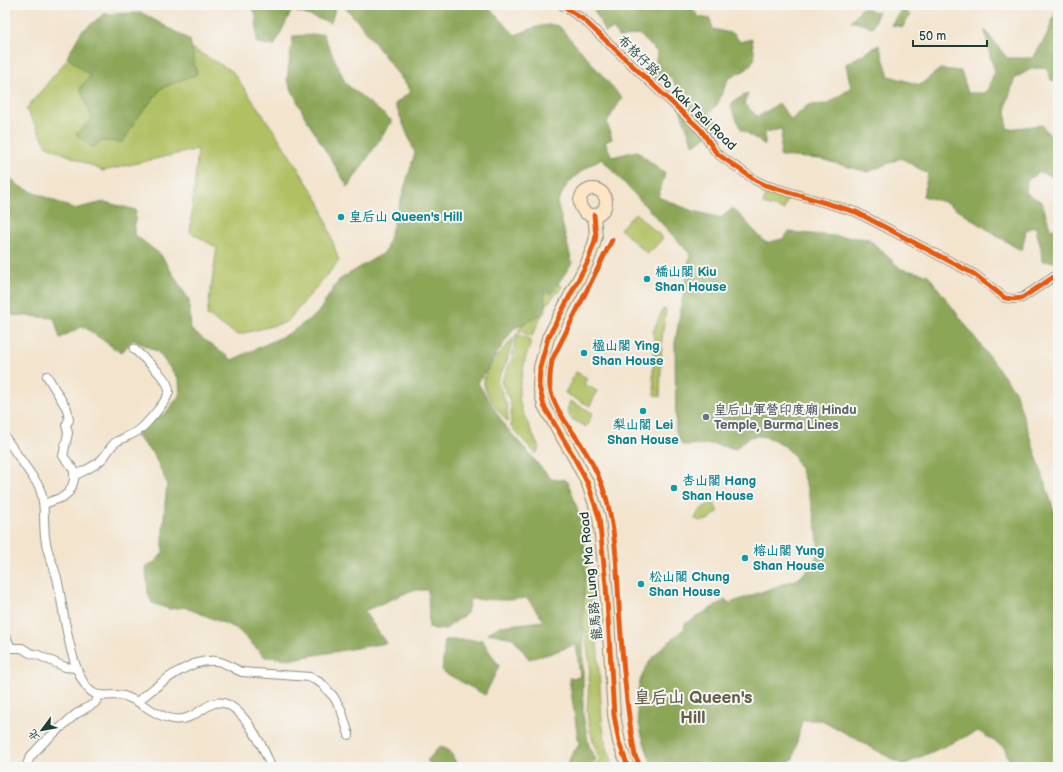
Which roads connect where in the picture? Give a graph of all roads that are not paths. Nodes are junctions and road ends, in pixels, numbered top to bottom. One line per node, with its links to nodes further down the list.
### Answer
1 (562, 5): 3 (street, 布格仔路 Po Kak Tsai Road)
2 (594, 215): 16 (street, 龍馬路 Lung Ma Road)
3 (1058, 274)
4 (134, 349): 7 (street)
5 (47, 376): 7 (street)
6 (5, 437): 8 (street)
7 (74, 476): 8 (street)
8 (44, 504): 10 (street)
9 (5, 638): 10 (street)
10 (76, 668): 11 (street)
11 (98, 695): 12 (street); 14 (street)
12 (138, 701): 13 (street); 15 (street)
13 (349, 735)
14 (26, 767)
15 (271, 767)
16 (628, 767)

